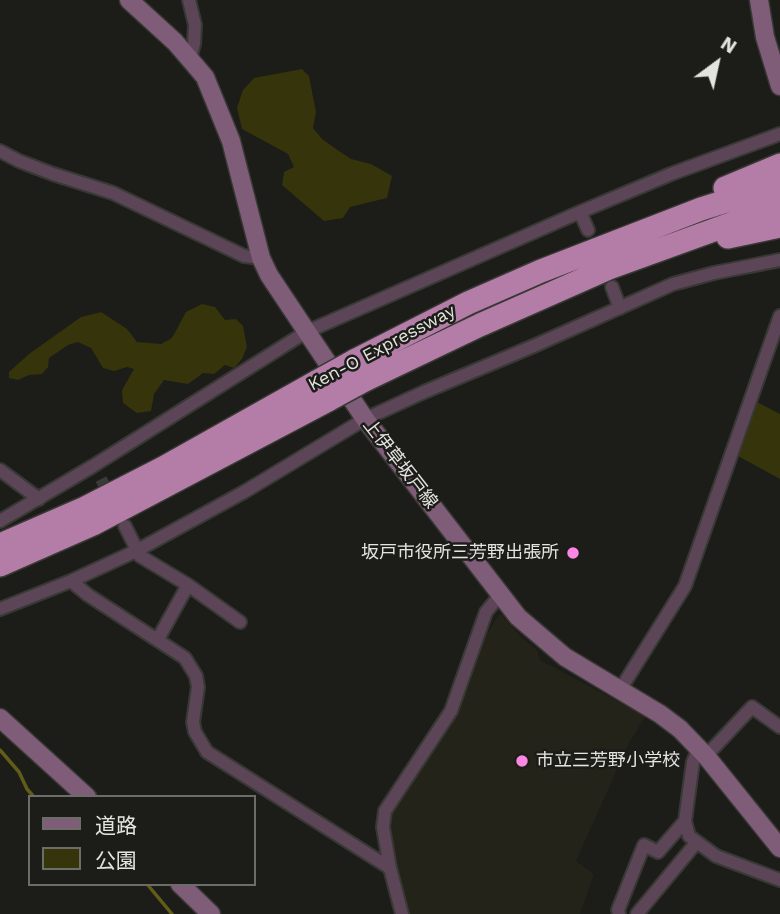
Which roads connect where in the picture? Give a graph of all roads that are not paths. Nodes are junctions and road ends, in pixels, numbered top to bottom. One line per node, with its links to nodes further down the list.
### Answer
1 (129, 0): 4 (main road, 上伊草坂戸線)
2 (189, 0): 4 (street)
3 (759, 0): 5 (main road)
4 (190, 59): 14 (main road, 上伊草坂戸線)
5 (780, 86)
6 (780, 134): 11 (street)
7 (0, 151): 14 (street)
8 (780, 165): 16 (highway)
9 (780, 184): 16 (highway, Ken-O Expressway)
10 (780, 206): 17 (highway, Ken-O Expressway)
11 (580, 212): 13 (street); 20 (street)
12 (780, 226): 17 (highway)
13 (588, 230)
14 (261, 258): 20 (main road, 上伊草坂戸線)
15 (780, 260): 18 (street)
16 (541, 271): 21 (highway, Ken-O Expressway)
17 (610, 277): 18 (street); 21 (highway, Ken-O Expressway)
18 (620, 307): 22 (street)
19 (780, 317): 36 (street)
20 (306, 332): 22 (main road, 上伊草坂戸線); 23 (street)
21 (359, 371): 28 (highway, Ken-O Expressway, bridge)
22 (365, 419): 29 (street); 32 (main road, 上伊草坂戸線)
23 (93, 466): 25 (street); 26 (street)
24 (0, 470): 26 (street)
25 (101, 479)
26 (39, 499): 28 (street)
27 (125, 526): 29 (street)
28 (3, 547)
29 (136, 551): 30 (street); 31 (street)
30 (71, 582): 33 (street); 35 (street)
31 (188, 585): 34 (street); 35 (street)
32 (500, 595): 36 (main road, 上伊草坂戸線); 46 (street)
33 (0, 609)
34 (240, 622)
35 (158, 639): 46 (street)
36 (620, 690): 40 (main road, 上伊草坂戸線)
37 (0, 708): 41 (main road)
38 (0, 718): 41 (main road)
39 (780, 727): 40 (street)
40 (702, 752): 43 (street); 45 (main road, 上伊草坂戸線)
41 (63, 775): 42 (main road)
42 (85, 795)
43 (685, 821): 44 (street); 51 (street)
44 (696, 843): 47 (street); 52 (street)
45 (780, 849)
46 (390, 868): 50 (street)
47 (780, 880)
48 (182, 886): 49 (main road)
49 (211, 914)
50 (402, 914)
51 (619, 914)
52 (637, 914)

